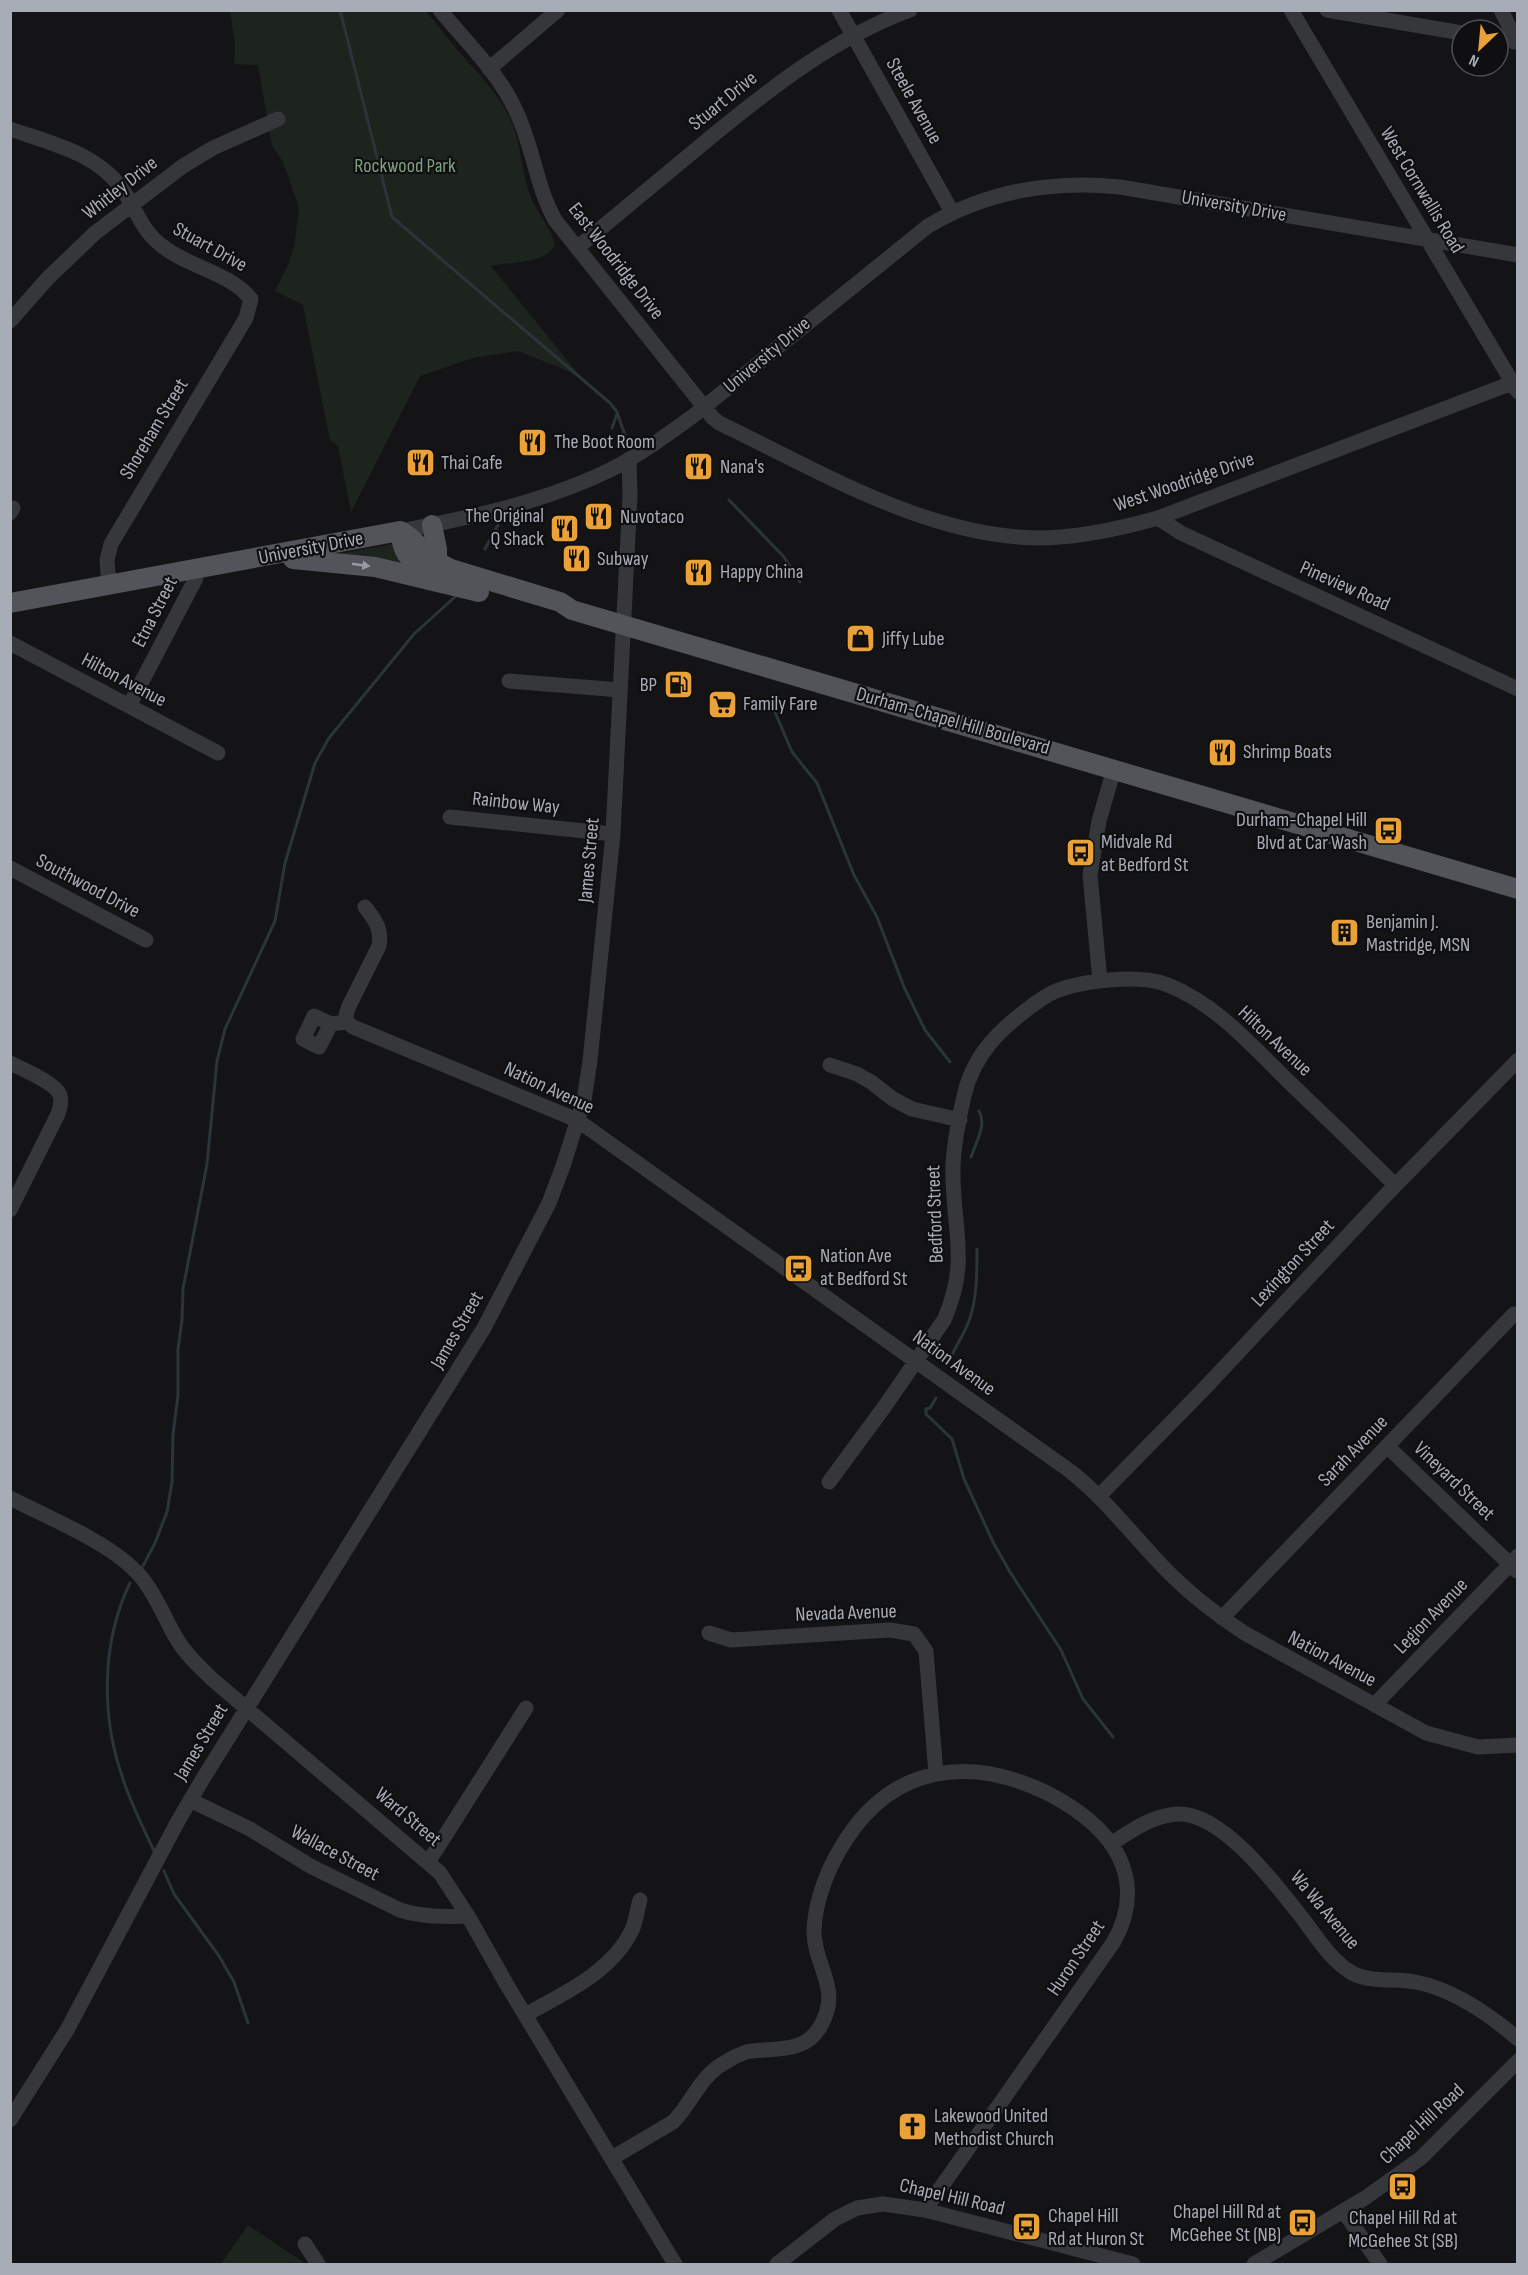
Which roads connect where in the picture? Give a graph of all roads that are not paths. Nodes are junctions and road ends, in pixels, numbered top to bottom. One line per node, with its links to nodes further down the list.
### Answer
1 (440, 10): 11 (street, East Woodridge Drive)
2 (558, 10): 11 (street)
3 (839, 10): 9 (street, Steele Avenue)
4 (909, 10): 9 (street, Stuart Drive)
5 (1291, 10): 16 (street, West Cornwallis Road)
6 (1327, 10): 8 (street)
7 (1501, 10): 10 (street)
8 (1450, 31)
9 (854, 37): 15 (street, Steele Avenue); 17 (street, Stuart Drive)
10 (1516, 42)
11 (489, 69): 17 (street, East Woodridge Drive)
12 (278, 118): 14 (street, Whitley Drive)
13 (10, 129): 14 (street, Stuart Drive)
14 (131, 206): 19 (street, Stuart Drive); 20 (street, Whitley Drive)
15 (952, 212): 16 (street, University Drive); 22 (street, University Drive)
16 (1428, 240): 18 (street, University Drive); 21 (street, West Cornwallis Road)
17 (577, 248): 22 (street, East Woodridge Drive)
18 (1518, 255)
19 (251, 299): 31 (street, Shoreham Street)
20 (10, 321)
21 (1515, 388): 24 (street, West Woodridge Drive)
22 (705, 405): 23 (street, University Drive); 24 (street, West Woodridge Drive)
23 (629, 459): 25 (street, University Drive); 34 (street, James Street)
24 (1158, 518): 37 (street, Pineview Road)
25 (432, 525): 26 (street, University Drive); 28 (main road)
26 (400, 531): 27 (main road, University Drive); 28 (main road, Durham-Chapel Hill Boulevard); 30 (main road)
27 (261, 557): 29 (main road, University Drive); 30 (main road, one-way to 30)
28 (437, 558): 33 (main road, Durham-Chapel Hill Boulevard)
29 (198, 569): 31 (main road, University Drive); 39 (street, Etna Street)
30 (440, 582): 33 (main road)
31 (109, 586): 32 (main road, University Drive)
32 (10, 603)
33 (572, 610): 34 (main road, Durham-Chapel Hill Boulevard)
34 (623, 626): 38 (street, James Street); 41 (main road, Durham-Chapel Hill Boulevard)
35 (10, 643): 39 (street, Hilton Avenue)
36 (509, 681): 38 (street)
37 (1518, 689)
38 (620, 690): 43 (street, James Street)
39 (129, 706): 40 (street, Hilton Avenue)
40 (218, 753)
41 (1114, 769): 45 (main road, Durham-Chapel Hill Boulevard); 48 (street)
42 (450, 817): 43 (street, Rainbow Way)
43 (613, 834): 54 (street, James Street)
44 (10, 868): 47 (street, Southwood Drive)
45 (1518, 889)
46 (365, 907): 49 (street)
47 (146, 940)
48 (1100, 981): 55 (street, Bedford Street); 56 (street, Hilton Avenue)
49 (347, 1022): 50 (street); 54 (street, Nation Avenue)
50 (331, 1024)
51 (1518, 1060): 56 (street, Lexington Street)
52 (10, 1063): 57 (street)
53 (830, 1065): 55 (street)
54 (577, 1120): 59 (street, Nation Avenue); 68 (street, James Street)
55 (960, 1120): 59 (street, Bedford Street)
56 (1395, 1185): 62 (street, Lexington Street)
57 (10, 1210)
58 (1514, 1314): 60 (street, Sarah Avenue)
59 (916, 1361): 61 (street, Bedford Street); 62 (street, Nation Avenue)
60 (1387, 1446): 64 (street, Vineyard Street); 65 (street, Sarah Avenue)
61 (829, 1482)
62 (1099, 1496): 65 (street, Nation Avenue)
63 (10, 1498): 68 (street, Ward Street)
64 (1515, 1564): 67 (street, Legion Avenue)
65 (1222, 1618): 67 (street, Nation Avenue)
66 (709, 1633): 71 (street, Nevada Avenue)
67 (1376, 1706): 70 (street, Nation Avenue)
68 (246, 1708): 72 (street, James Street); 74 (street, Ward Street)
69 (526, 1708): 74 (street)
70 (1518, 1745)
71 (936, 1773): 73 (street, Huron Street); 81 (street, Huron Street)
72 (190, 1800): 76 (street, Wallace Street); 80 (street, James Street)
73 (1111, 1844): 78 (street, Wa Wa Avenue); 82 (street, Huron Street)
74 (429, 1861): 76 (street, Ward Street)
75 (640, 1900): 77 (street)
76 (468, 1916): 77 (street, Ward Street)
77 (525, 2015): 81 (street, Ward Street)
78 (1518, 2039)
79 (1518, 2061): 83 (street, Chapel Hill Road)
80 (10, 2120)
81 (612, 2158): 88 (street, Ward Street)
82 (925, 2210): 85 (street, Chapel Hill Road); 86 (street, Chapel Hill Road)
83 (1344, 2212): 90 (street, Chapel Hill Road); 91 (street)
84 (305, 2244): 87 (street)
85 (1105, 2261): 89 (street, Chapel Hill Road)
86 (780, 2264)
87 (318, 2265)
88 (675, 2265)
89 (1133, 2265)
90 (1254, 2265)
91 (1380, 2265)

